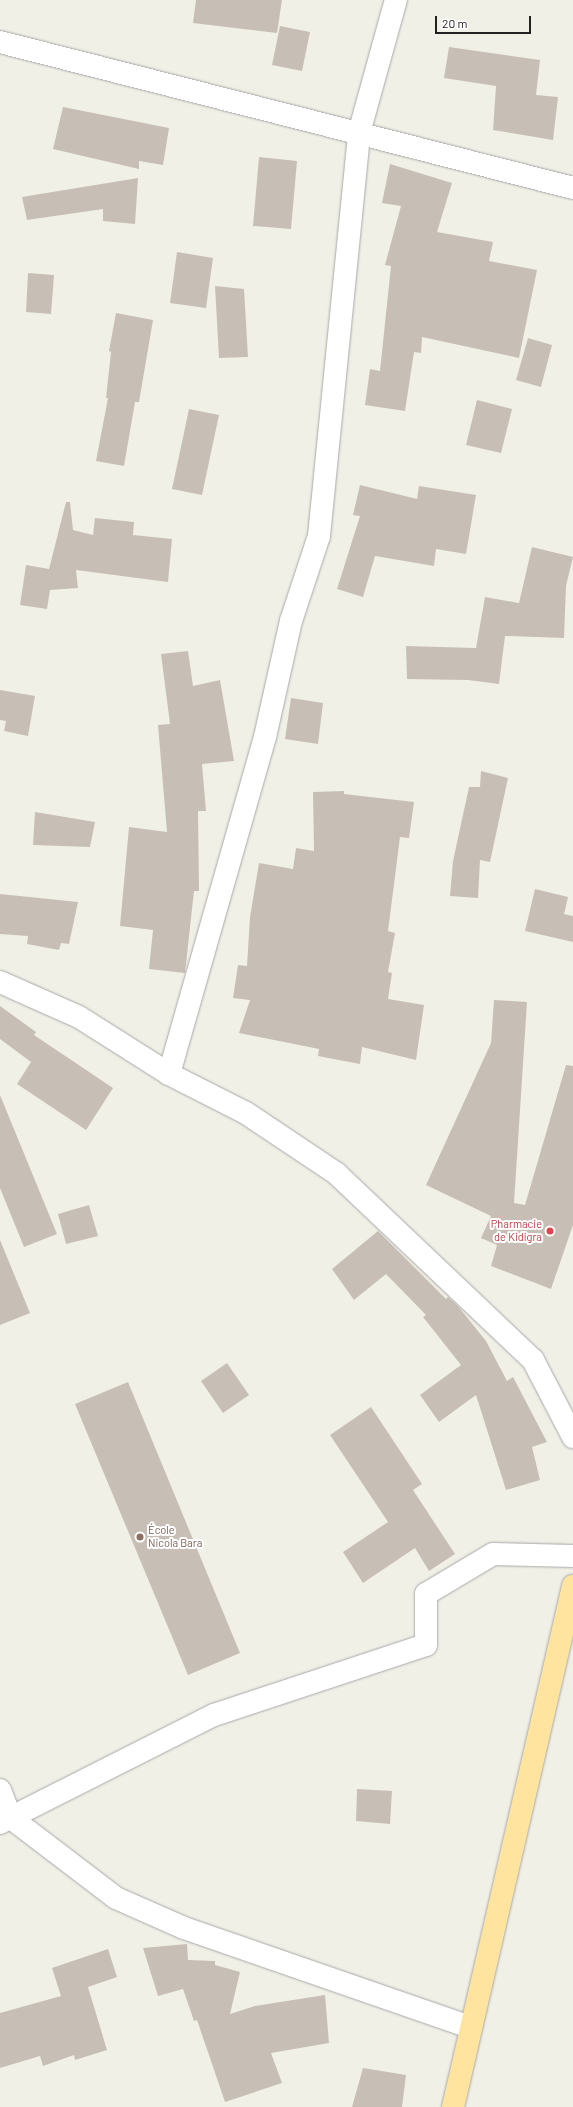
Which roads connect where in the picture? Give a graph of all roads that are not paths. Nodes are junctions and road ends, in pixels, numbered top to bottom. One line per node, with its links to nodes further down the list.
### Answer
1 (396, 0): 3 (street)
2 (0, 42): 3 (street)
3 (359, 133): 4 (street); 6 (street)
4 (573, 188)
5 (0, 982): 6 (street)
6 (169, 1074): 7 (street)
7 (573, 1437)
8 (573, 1556): 11 (street)
9 (573, 1586): 12 (main road)
10 (0, 1790): 11 (street)
11 (6, 1821): 12 (street)
12 (470, 2027): 13 (main road)
13 (453, 2107)

